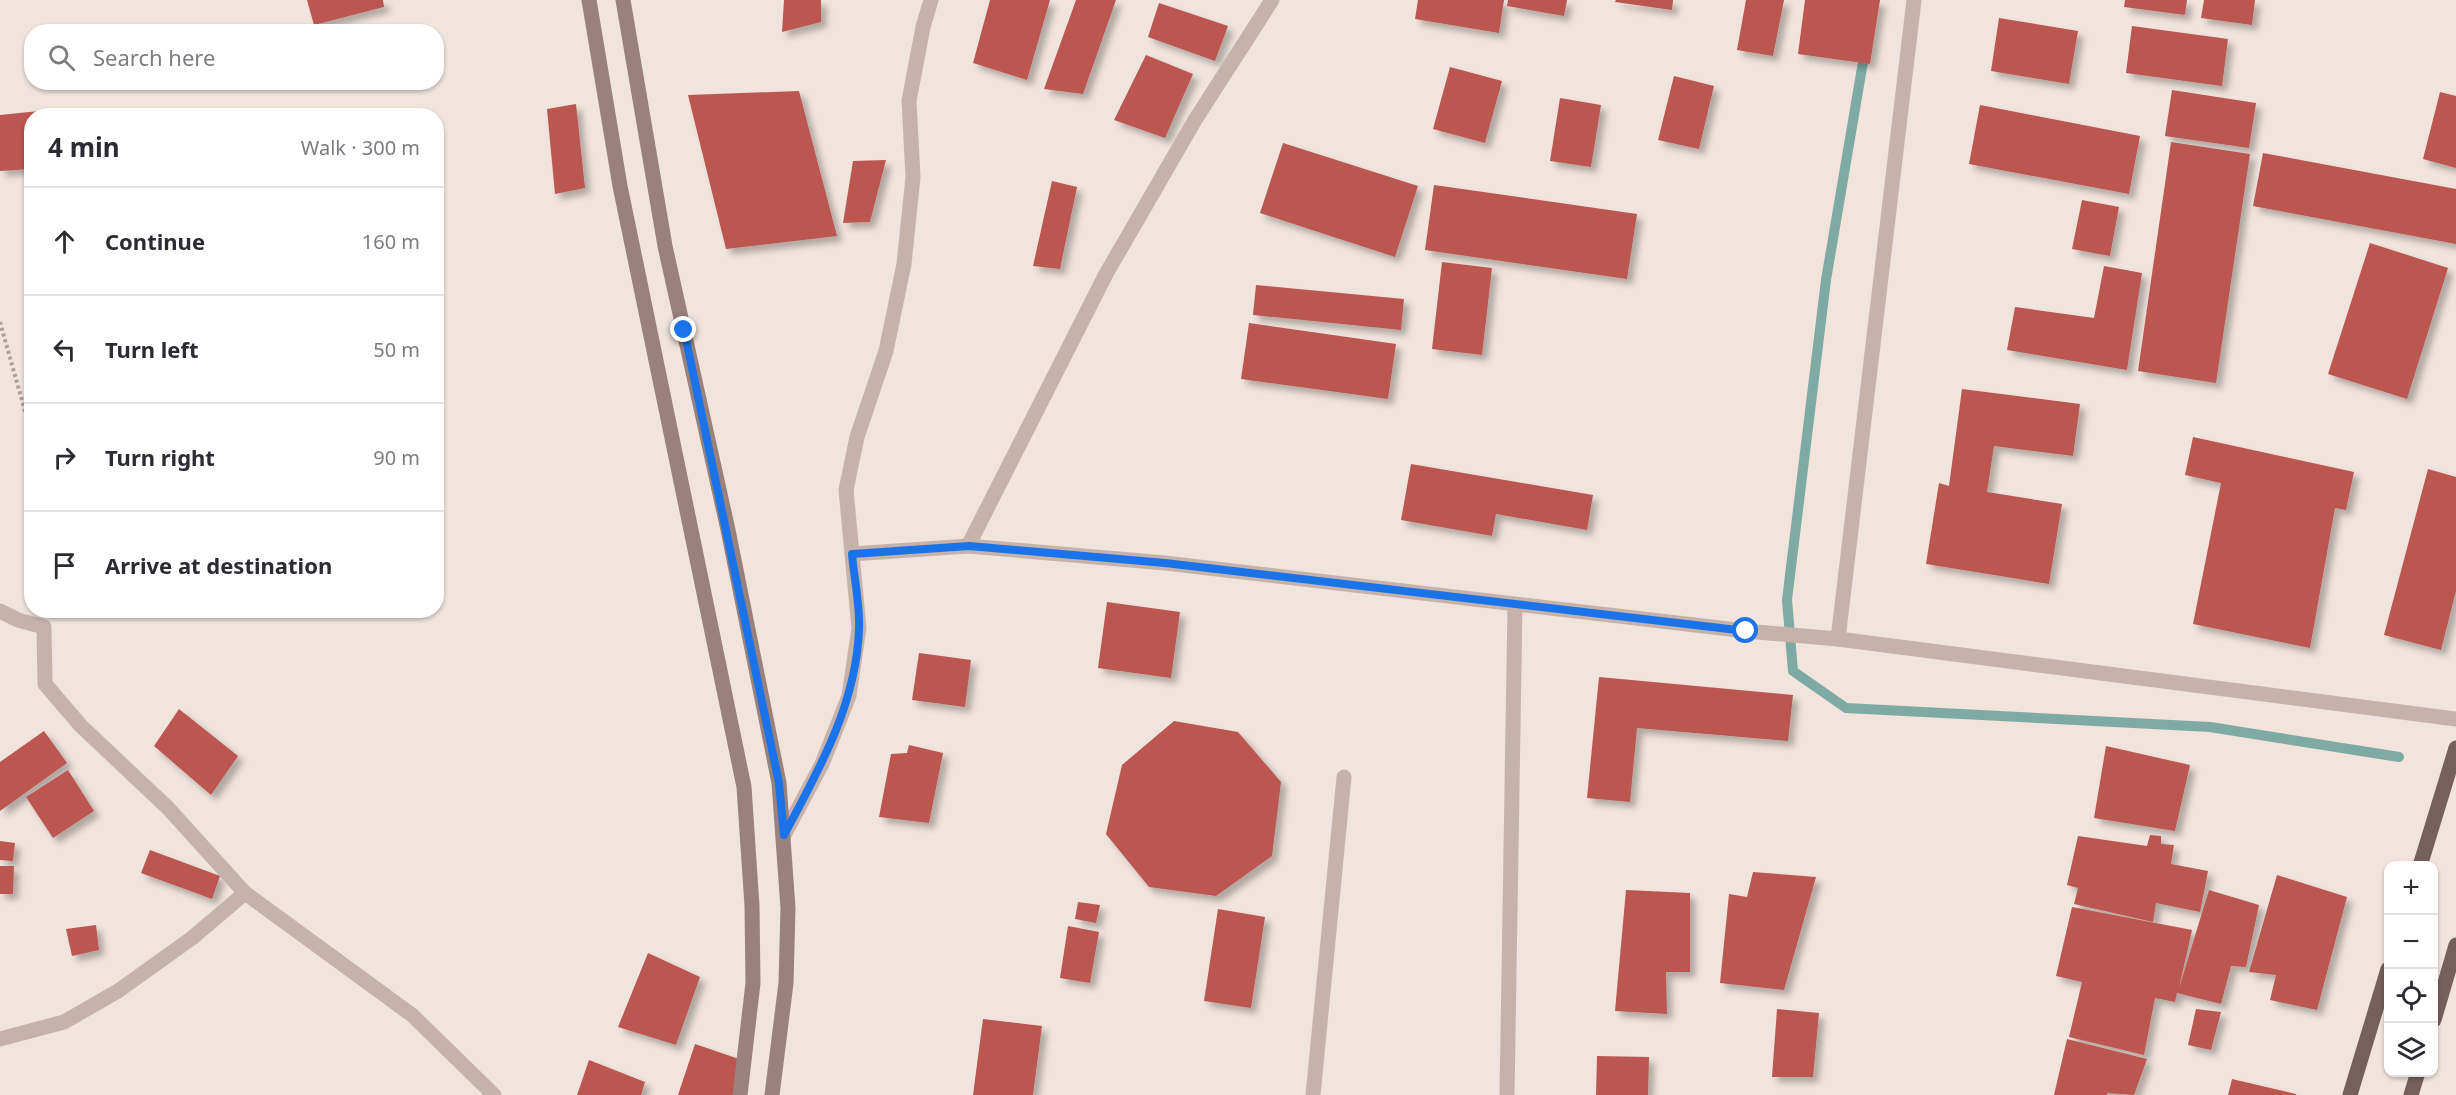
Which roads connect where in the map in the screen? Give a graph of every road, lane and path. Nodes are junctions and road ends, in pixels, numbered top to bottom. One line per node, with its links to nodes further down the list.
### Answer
1 (589, 0): 25 (main road)
2 (623, 0): 16 (main road)
3 (931, 0): 9 (street)
4 (1272, 0): 8 (street)
5 (1914, 0): 12 (street)
6 (0, 322): 7 (path)
7 (24, 408)
8 (969, 546): 9 (street); 10 (street)
9 (852, 554): 16 (street)
10 (1515, 605): 12 (street); 28 (street)
11 (0, 611): 18 (street)
12 (1838, 639): 13 (street)
13 (2456, 719)
14 (2456, 748): 17 (main road)
15 (1344, 777): 27 (street)
16 (784, 835): 26 (main road)
17 (2422, 861)
18 (245, 893): 22 (street); 24 (street)
19 (2456, 945): 21 (main road)
20 (2384, 982): 29 (main road)
21 (2438, 1004)
22 (0, 1039)
23 (2416, 1077): 30 (main road)
24 (494, 1095)
25 (740, 1095)
26 (772, 1095)
27 (1313, 1095)
28 (1507, 1095)
29 (2350, 1095)
30 (2411, 1095)

